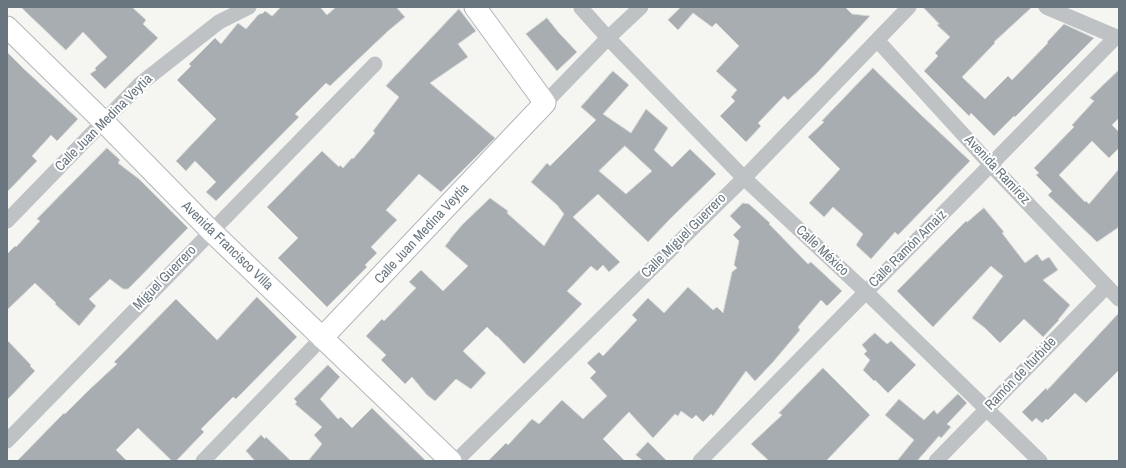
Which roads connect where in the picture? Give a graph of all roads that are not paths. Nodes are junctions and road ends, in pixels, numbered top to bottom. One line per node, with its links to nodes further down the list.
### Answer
1 (249, 7): 13 (street, Calle Juan Medina Veytia)
2 (475, 7): 12 (main road)
3 (641, 7): 9 (street, Calle Juan Medina Veytia)
4 (910, 7): 10 (street, Calle Miguel Guerrero)
5 (1046, 7): 8 (street)
6 (581, 8): 9 (street, Calle México)
7 (7, 27): 13 (main road, Avenida Francisco Villa)
8 (1118, 37): 14 (street, Calle Ramón Arnaiz)
9 (608, 38): 12 (street, Calle Juan Medina Veytia); 15 (street, Calle México)
10 (877, 40): 14 (street, Avenida Ramírez); 15 (street, Calle Miguel Guerrero)
11 (375, 64): 17 (street, Miguel Guerrero)
12 (545, 103): 21 (main road, Calle Juan Medina Veytia)
13 (104, 122): 16 (street, Calle Juan Medina Veytia); 17 (main road, Avenida Francisco Villa)
14 (991, 165): 18 (street, Avenida Ramírez); 19 (street, Calle Ramón Arnaiz)
15 (744, 178): 19 (street, Calle México); 26 (street, Calle Miguel Guerrero)
16 (7, 221)
17 (211, 231): 21 (main road, Avenida Francisco Villa); 23 (street, Miguel Guerrero)
18 (1107, 286): 20 (street, Avenida Ramírez); 22 (street, Ramón de Iturbide)
19 (866, 292): 22 (street, Calle México); 27 (street, Calle Ramón Arnaiz)
20 (1119, 298)
21 (322, 338): 24 (street, Calle Juan Medina Veytia); 25 (main road, Avenida Francisco Villa)
22 (987, 409): 28 (street, Ramón de Iturbide); 29 (street, Calle México)
23 (7, 441)
24 (203, 461)
25 (451, 461)
26 (456, 461)
27 (700, 461)
28 (936, 461)
29 (1040, 461)

